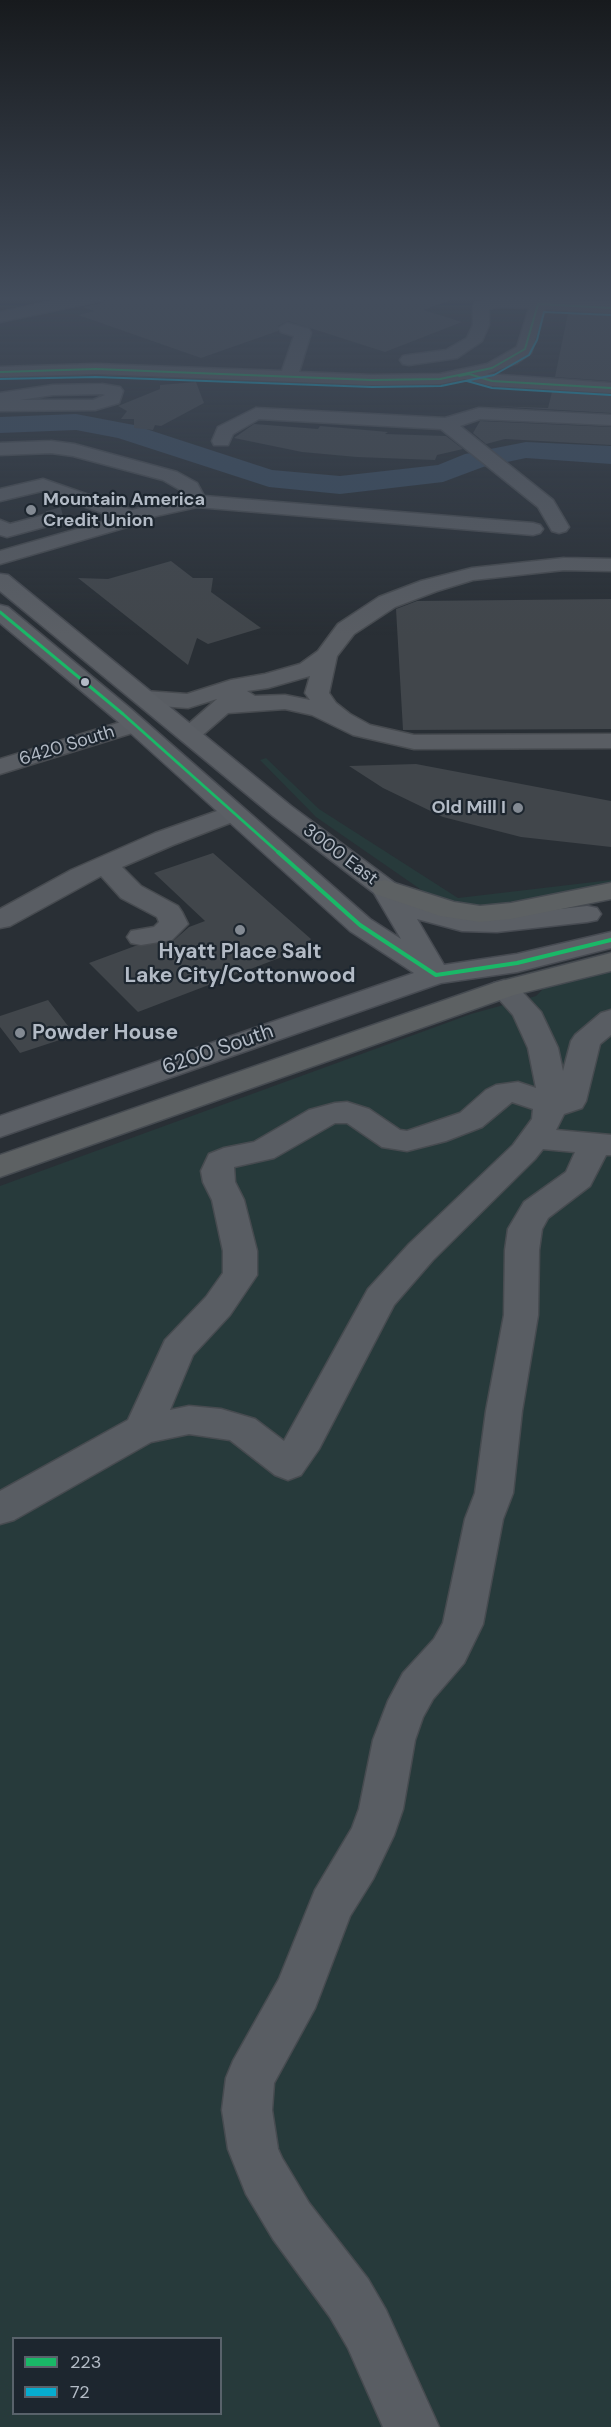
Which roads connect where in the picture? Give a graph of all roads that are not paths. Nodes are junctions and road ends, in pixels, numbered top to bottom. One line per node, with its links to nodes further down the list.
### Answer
1 (611, 420): 2 (street)
2 (446, 424): 3 (street); 15 (street)
3 (220, 441)
4 (0, 450): 8 (street)
5 (27, 467): 6 (street)
6 (64, 473)
7 (138, 492): 8 (street)
8 (193, 494): 12 (street); 15 (street)
9 (0, 495): 10 (street)
10 (104, 505): 11 (street); 12 (street)
11 (74, 513)
12 (137, 518): 15 (street); 16 (street)
13 (48, 520): 14 (street)
14 (0, 526)
15 (544, 531): 17 (street); 19 (street)
16 (0, 558)
17 (585, 565): 18 (street); 19 (street)
18 (611, 565)
19 (531, 568): 22 (street)
20 (0, 580): 25 (main road, 3000 East)
21 (0, 612): 28 (main road, 3000 East)
22 (326, 656): 23 (street); 24 (street)
23 (239, 685): 24 (street); 25 (street)
24 (317, 688): 26 (street); 27 (street)
25 (145, 698): 29 (main road, 3000 East)
26 (216, 711): 27 (street); 29 (street)
27 (342, 719): 30 (street)
28 (134, 725): 31 (street, 6420 South); 32 (main road, 3000 East)
29 (189, 734): 34 (main road, 3000 East)
30 (611, 741)
31 (0, 767)
32 (234, 813): 33 (street); 41 (main road, 3000 East)
33 (105, 865): 37 (street); 38 (street)
34 (385, 888): 35 (highway); 36 (main road); 41 (main road, 3000 East)
35 (611, 891)
36 (599, 912): 41 (main road, 6200 South)
37 (0, 920)
38 (141, 937)
39 (611, 940): 41 (main road, 6200 South)
40 (611, 962): 42 (highway)
41 (436, 975): 45 (main road, 6200 South)
42 (504, 989): 44 (street); 48 (highway)
43 (611, 1019): 44 (street)
44 (550, 1104): 46 (street); 49 (street)
45 (0, 1127)
46 (534, 1138): 47 (street); 49 (street)
47 (603, 1145): 51 (street)
48 (0, 1167)
49 (141, 1430): 50 (street)
50 (0, 1509)
51 (411, 2427)

